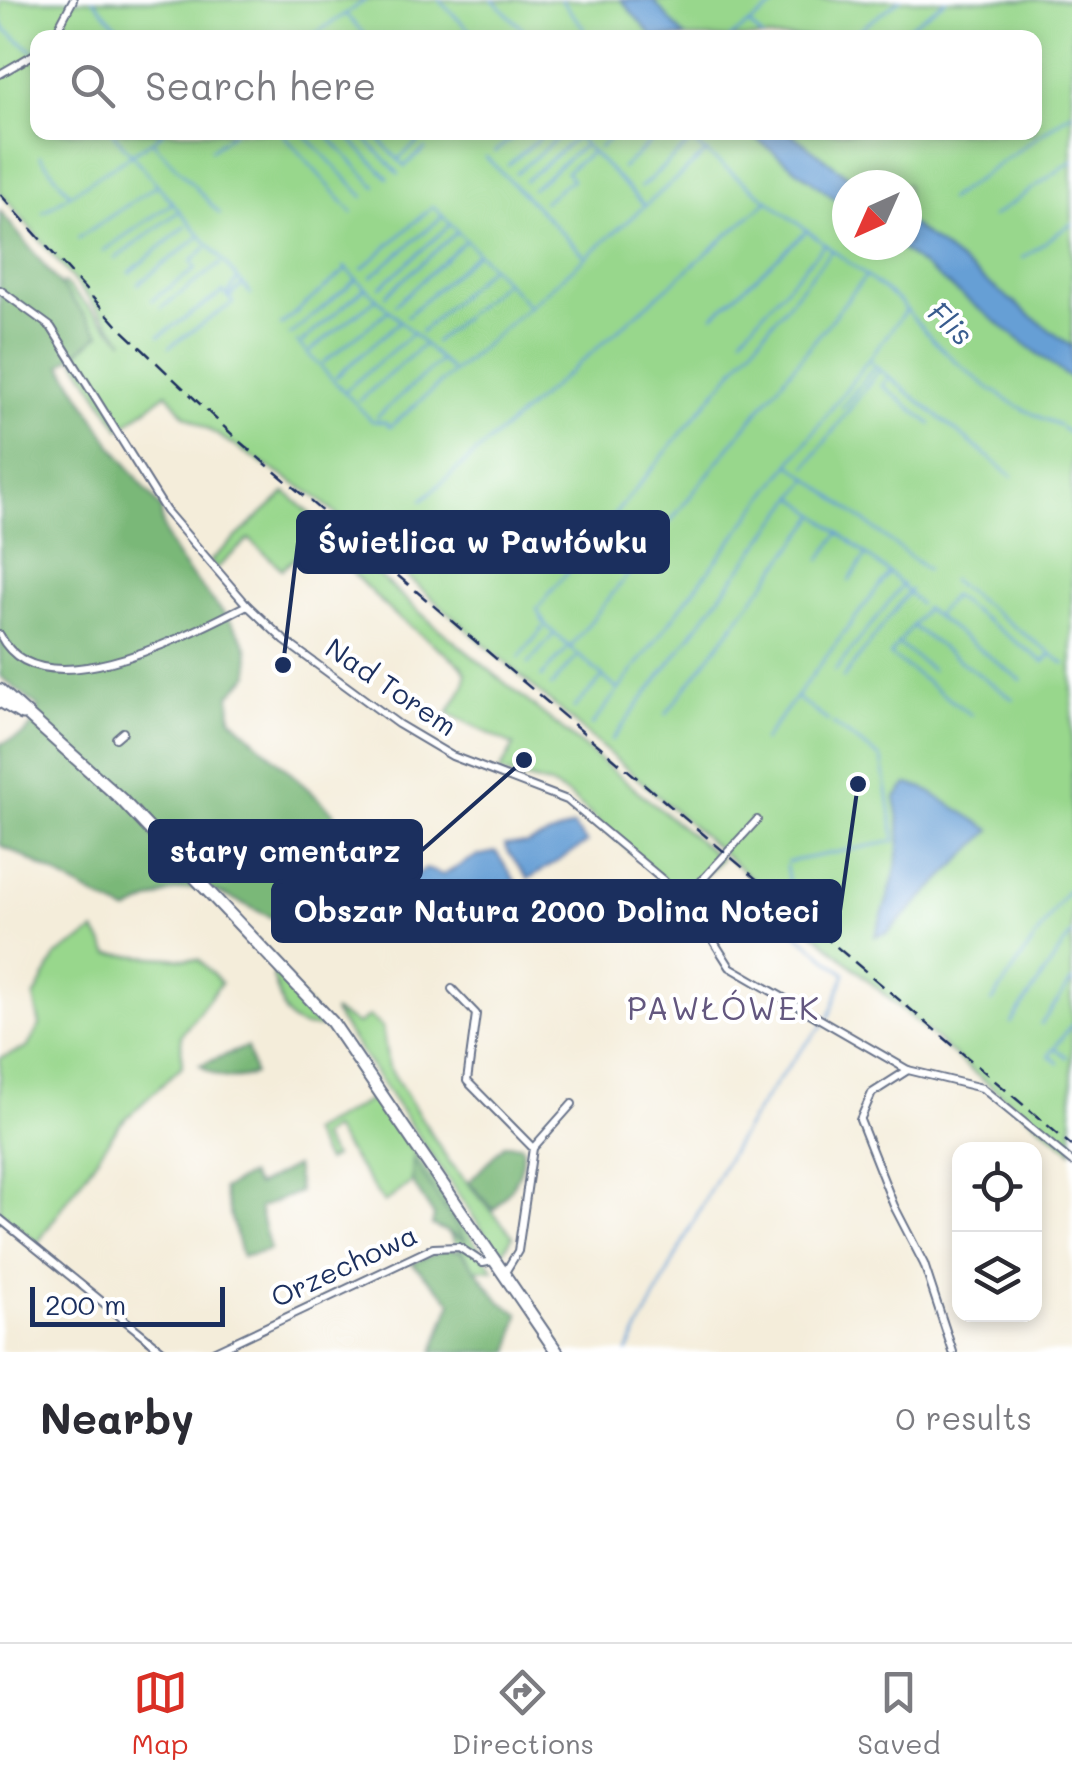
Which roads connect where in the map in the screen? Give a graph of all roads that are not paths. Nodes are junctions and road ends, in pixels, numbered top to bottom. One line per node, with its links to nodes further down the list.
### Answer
1 (73, 0): 2 (street)
2 (57, 30)
3 (30, 57): 4 (street)
4 (0, 74)
5 (0, 290): 6 (street, Nad Torem)
6 (246, 605): 7 (street); 12 (street, Nad Torem)
7 (0, 635)
8 (0, 690): 10 (highway)
9 (0, 701): 10 (highway)
10 (29, 717): 19 (highway)
11 (757, 820): 12 (street)
12 (682, 902): 14 (street, Nad Torem)
13 (452, 990): 16 (street)
14 (908, 1070): 17 (street, Nad Torem); 24 (street)
15 (572, 1104): 16 (street)
16 (533, 1148): 20 (street)
17 (1072, 1162)
18 (0, 1219): 21 (street)
19 (494, 1260): 20 (highway); 22 (street, Orzechowa)
20 (504, 1274): 23 (highway)
21 (164, 1352)
22 (213, 1352)
23 (556, 1352)
24 (953, 1352)

